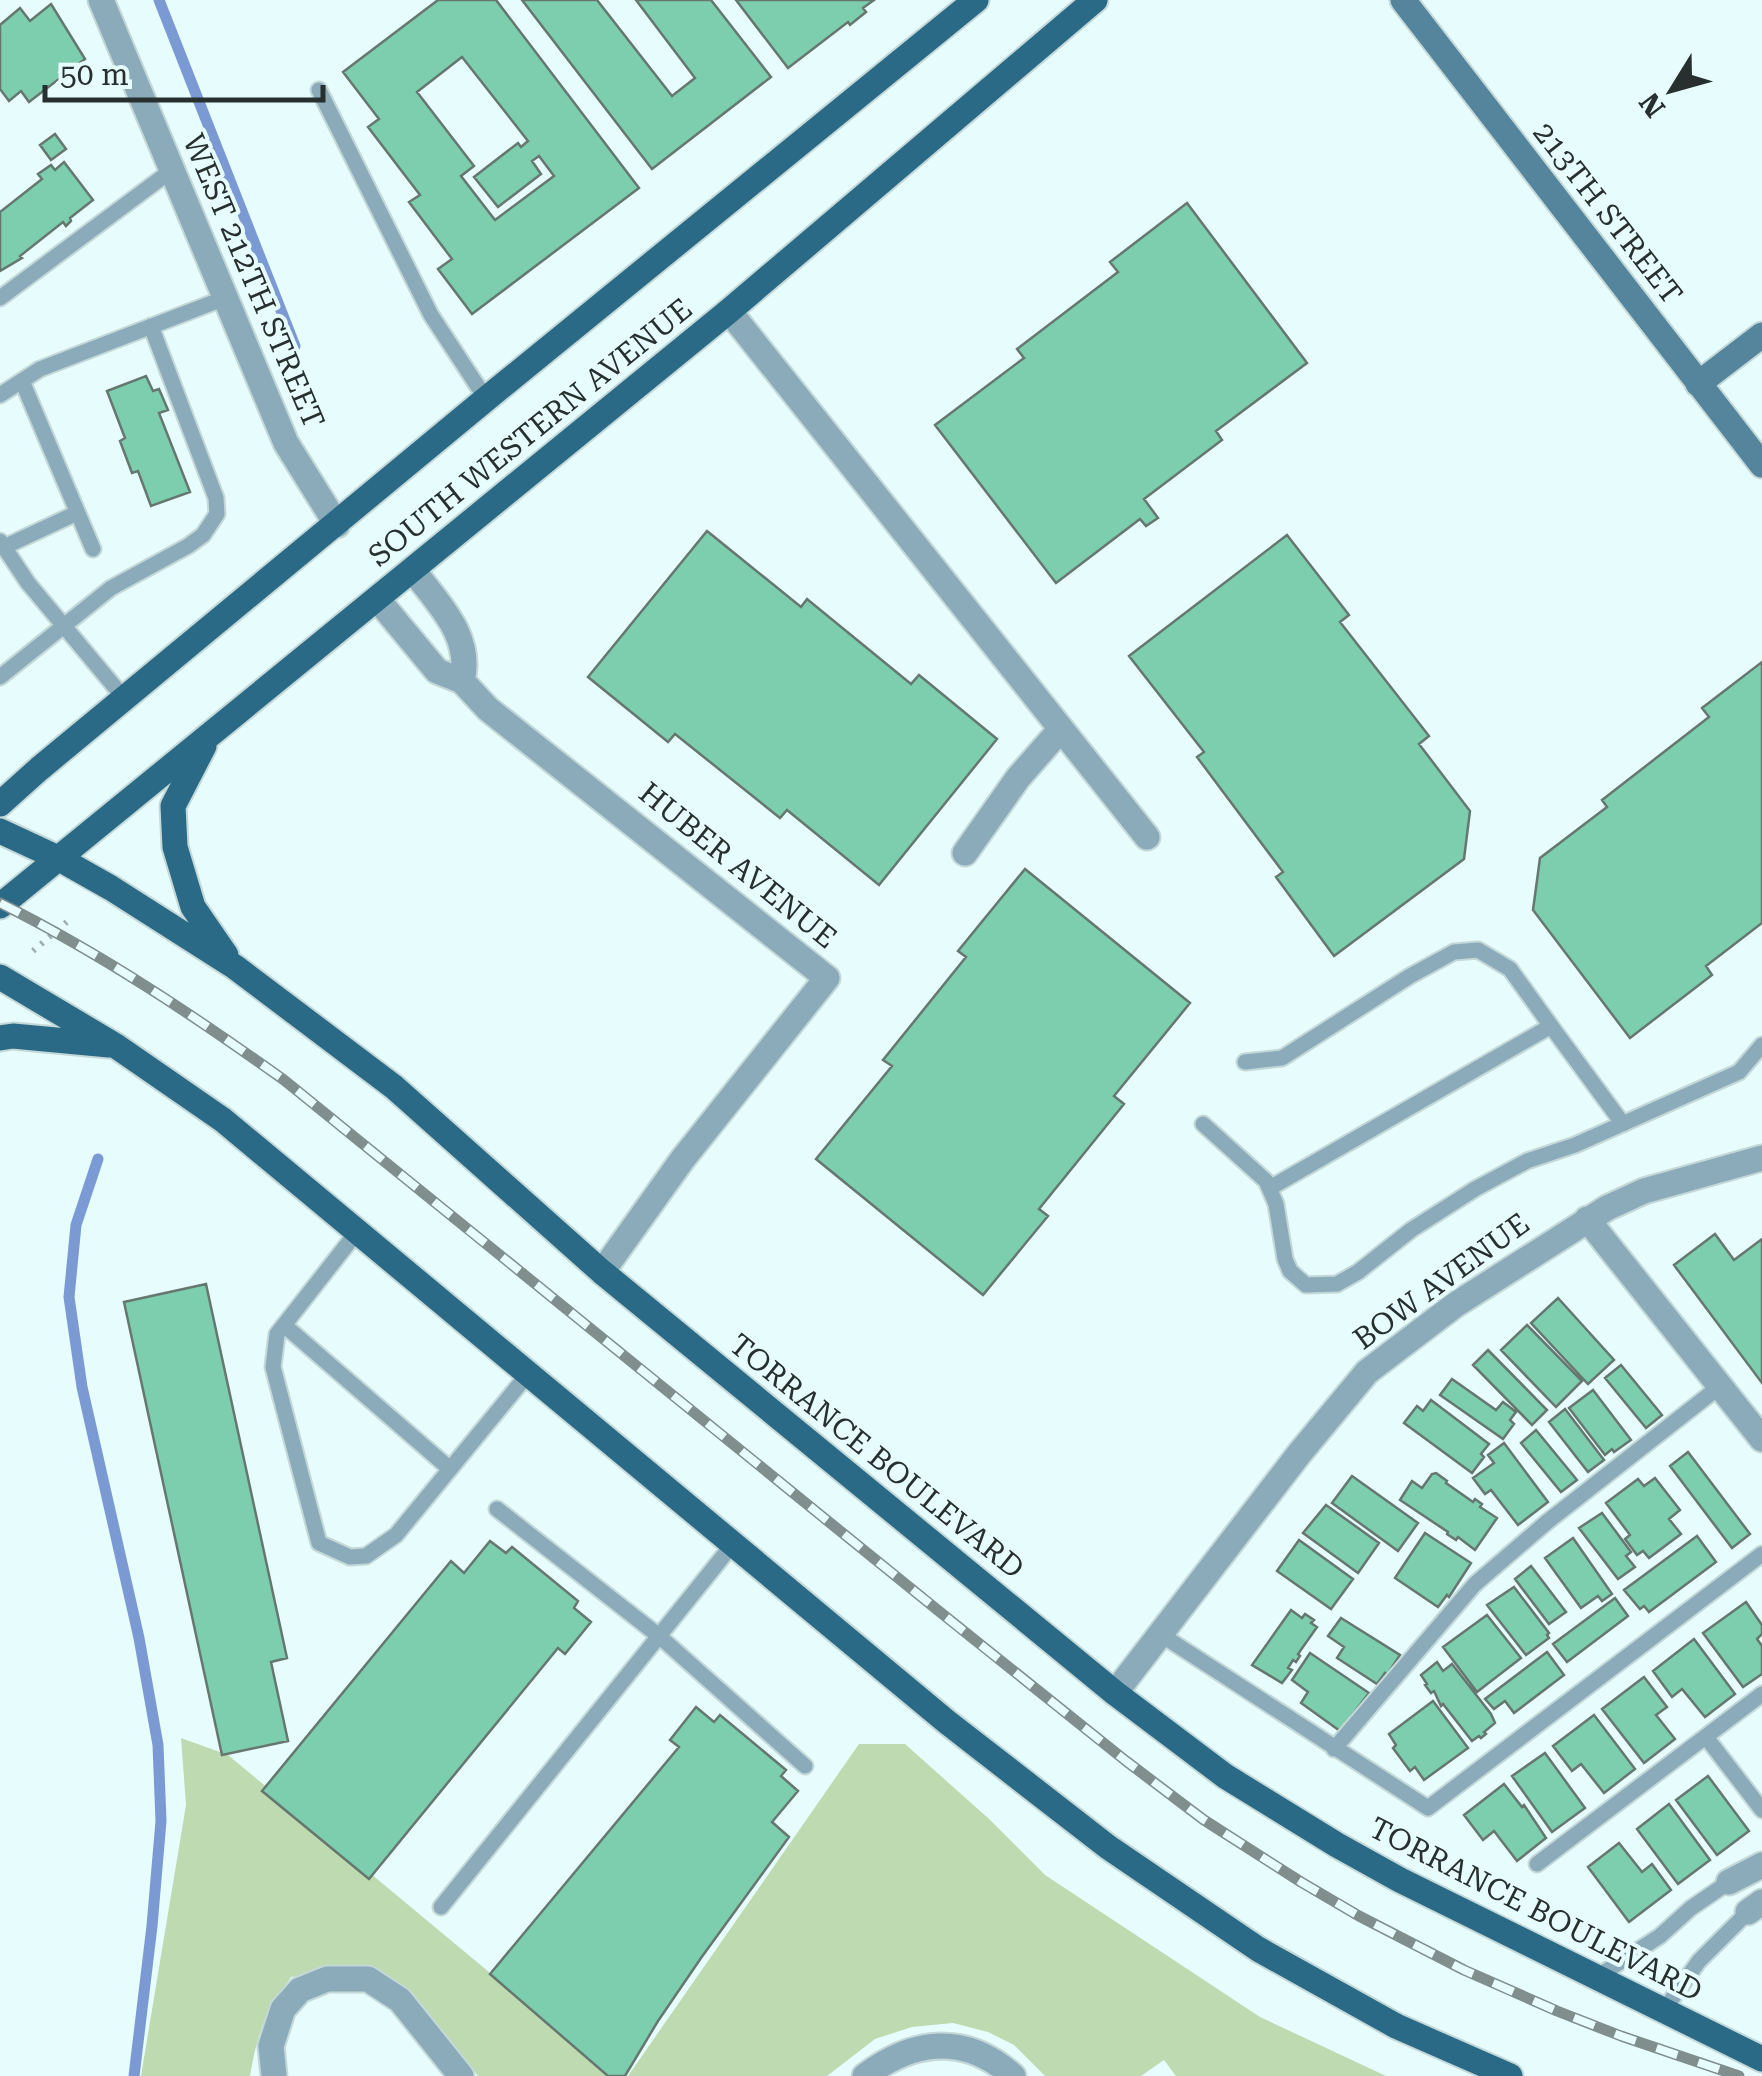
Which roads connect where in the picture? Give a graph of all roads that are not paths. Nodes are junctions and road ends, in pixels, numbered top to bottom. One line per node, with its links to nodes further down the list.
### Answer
1 (101, 0): 6 (street, WEST 212TH STREET)
2 (976, 0): 15 (main road, SOUTH WESTERN AVENUE)
3 (1095, 0): 9 (main road, SOUTH WESTERN AVENUE)
4 (1403, 0): 13 (street, 213TH STREET)
5 (319, 90): 15 (lane)
6 (172, 170): 7 (lane); 8 (street, WEST 212TH STREET)
7 (0, 298)
8 (225, 298): 10 (lane); 18 (street, WEST 212TH STREET)
9 (729, 311): 21 (main road, SOUTH WESTERN AVENUE); 27 (street)
10 (151, 326): 12 (lane); 23 (lane)
11 (1762, 334): 13 (street)
12 (22, 381): 14 (lane); 17 (lane)
13 (1698, 384): 16 (street, 213TH STREET)
14 (0, 395)
15 (486, 400): 18 (main road, SOUTH WESTERN AVENUE)
16 (1762, 465)
17 (78, 513): 19 (lane); 20 (lane)
18 (337, 525): 26 (main road, SOUTH WESTERN AVENUE)
19 (2, 544): 23 (lane)
20 (92, 550)
21 (414, 570): 22 (main road, SOUTH WESTERN AVENUE); 25 (street)
22 (378, 600): 25 (street, HUBER AVENUE); 28 (main road, SOUTH WESTERN AVENUE)
23 (64, 627): 24 (lane); 26 (lane)
24 (0, 677)
25 (462, 681): 48 (street, HUBER AVENUE)
26 (124, 698): 29 (main road, SOUTH WESTERN AVENUE)
27 (1061, 729): 31 (street); 32 (street)
28 (212, 732): 33 (main road, SOUTH WESTERN AVENUE); 35 (main road)
29 (0, 804)
30 (0, 831): 33 (main road, TORRANCE BOULEVARD)
31 (1147, 837)
32 (965, 853)
33 (58, 858): 34 (main road, SOUTH WESTERN AVENUE); 35 (main road, TORRANCE BOULEVARD)
34 (0, 906)
35 (235, 967): 48 (main road, TORRANCE BOULEVARD)
36 (0, 977): 40 (main road)
37 (1551, 1026): 41 (lane); 43 (lane); 45 (lane)
38 (0, 1038): 40 (main road)
39 (1762, 1045): 43 (lane)
40 (116, 1046): 47 (main road)
41 (1245, 1062)
42 (1204, 1124): 45 (lane)
43 (1623, 1124): 45 (lane)
44 (1762, 1158): 46 (street, BOW AVENUE)
45 (1270, 1188)
46 (1587, 1219): 51 (street); 57 (street, BOW AVENUE)
47 (357, 1232): 49 (lane); 50 (main road)
48 (602, 1272): 59 (main road, TORRANCE BOULEVARD)
49 (284, 1325): 53 (lane); 53 (lane)
50 (528, 1374): 53 (lane); 55 (main road)
51 (1720, 1387): 52 (street); 62 (lane)
52 (1762, 1439)
53 (450, 1469)
54 (497, 1510): 58 (lane)
55 (733, 1544): 58 (lane); 77 (main road)
56 (1762, 1554): 62 (lane)
57 (1160, 1634): 59 (street, BOW AVENUE); 62 (lane)
58 (659, 1636): 63 (lane); 68 (lane)
59 (1115, 1693): 70 (main road, TORRANCE BOULEVARD)
60 (1762, 1694): 61 (lane)
61 (1706, 1737): 64 (lane); 65 (lane)
62 (1334, 1749)
63 (805, 1766)
64 (1762, 1810)
65 (1537, 1864)
66 (1762, 1865): 67 (street)
67 (1728, 1882): 70 (lane)
68 (441, 1907)
69 (1755, 1907): 71 (lane)
70 (1597, 1977): 71 (main road, TORRANCE BOULEVARD)
71 (1664, 2010): 72 (main road, TORRANCE BOULEVARD)
72 (1762, 2058)
73 (274, 2076): 74 (street)
74 (461, 2076)
75 (865, 2076): 76 (street)
76 (1013, 2076)
77 (1510, 2076)

